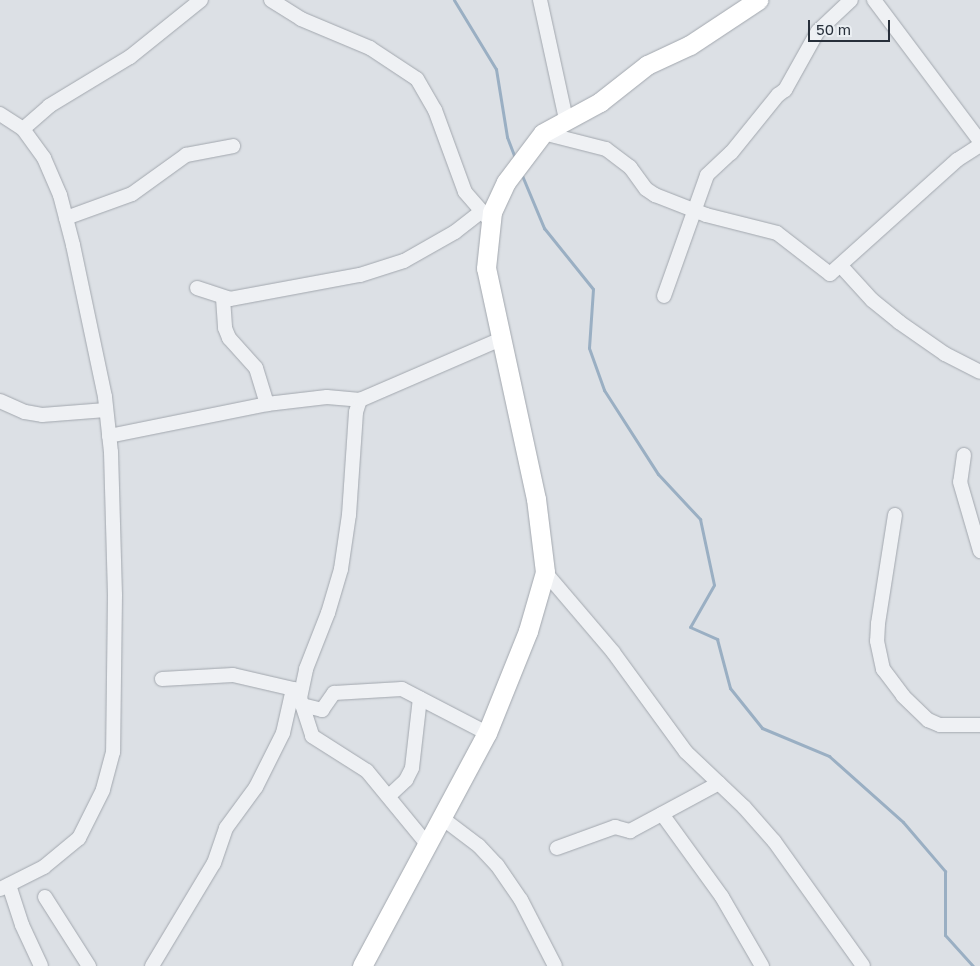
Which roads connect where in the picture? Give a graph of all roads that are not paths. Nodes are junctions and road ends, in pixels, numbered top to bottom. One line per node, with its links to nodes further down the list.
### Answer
1 (201, 0): 9 (street)
2 (271, 0): 14 (street)
3 (540, 0): 8 (street)
4 (758, 0): 8 (street)
5 (851, 0): 13 (street)
6 (874, 0): 11 (street)
7 (0, 114): 9 (street)
8 (566, 119): 10 (street)
9 (23, 128): 15 (street)
10 (543, 133): 13 (street); 14 (street)
11 (980, 143): 16 (street)
12 (233, 146): 15 (street)
13 (693, 210): 16 (street); 18 (street)
14 (486, 217): 19 (street); 20 (street)
15 (66, 218): 25 (street)
16 (841, 266): 21 (street)
17 (197, 288): 19 (street)
18 (664, 296)
19 (223, 298): 24 (street)
20 (501, 339): 22 (street); 30 (street)
21 (980, 372)
22 (360, 400): 24 (street); 32 (street)
23 (0, 401): 25 (street)
24 (267, 404): 26 (street)
25 (106, 410): 26 (street)
26 (109, 436): 42 (street)
27 (964, 455): 29 (street)
28 (895, 515): 34 (street)
29 (980, 551)
30 (545, 572): 35 (street); 36 (street)
31 (162, 679): 32 (street)
32 (298, 697): 33 (street); 37 (street); 47 (street)
33 (420, 698): 35 (street); 37 (street)
34 (980, 726)
35 (487, 733): 39 (street)
36 (719, 783): 38 (street); 50 (street)
37 (390, 795): 40 (street)
38 (662, 814): 41 (street); 49 (street)
39 (442, 818): 40 (street); 48 (street)
40 (427, 844): 44 (street)
41 (557, 848)
42 (4, 887): 45 (street)
43 (46, 897): 46 (street)
44 (363, 965)
45 (41, 966)
46 (89, 966)
47 (152, 966)
48 (555, 966)
49 (762, 966)
50 (862, 966)

